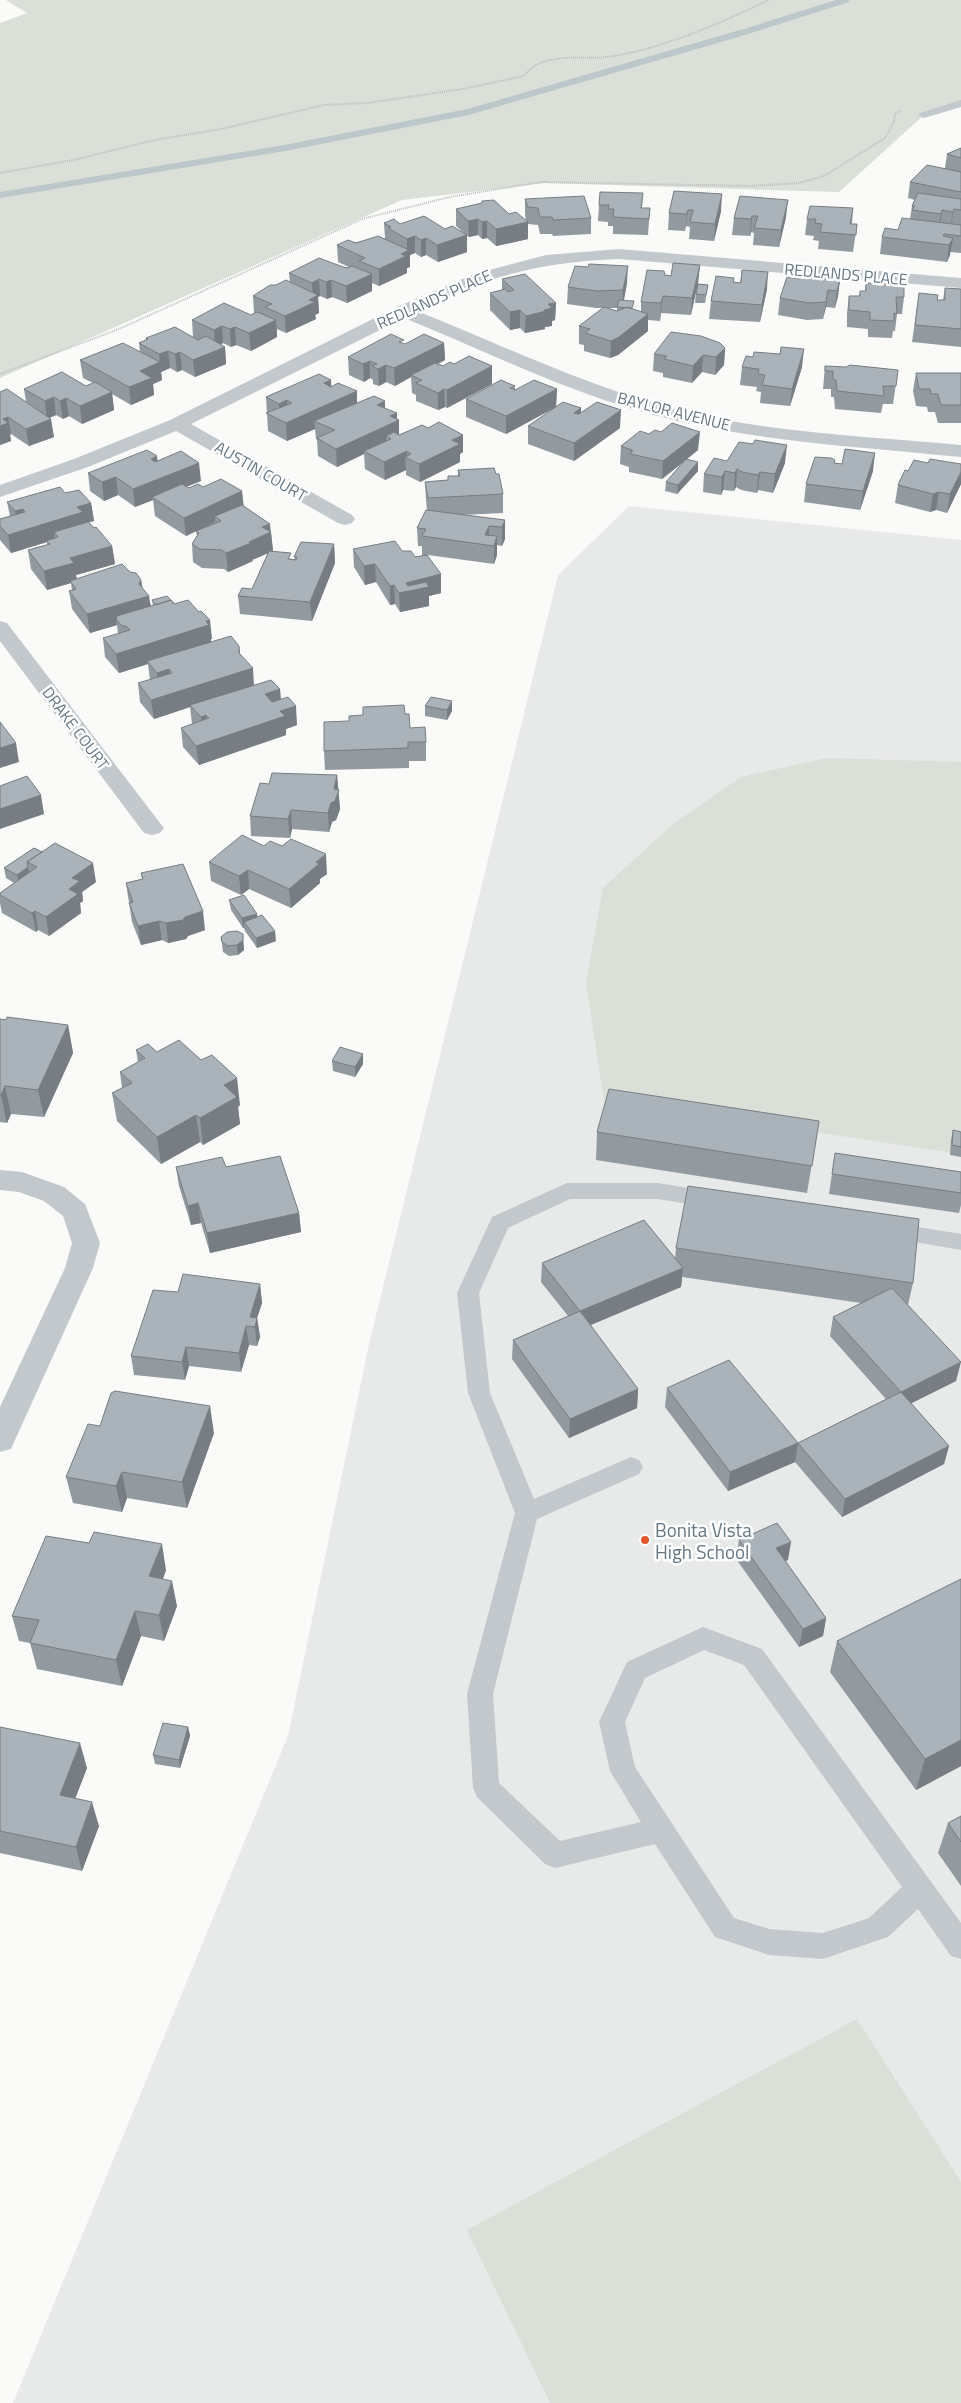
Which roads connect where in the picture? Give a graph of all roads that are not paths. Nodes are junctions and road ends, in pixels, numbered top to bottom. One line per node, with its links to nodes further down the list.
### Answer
1 (961, 103): 2 (lane)
2 (924, 115)
3 (961, 284): 4 (street, REDLANDS PLACE)
4 (402, 311): 5 (street, REDLANDS PLACE); 6 (street, BAYLOR AVENUE)
5 (177, 424): 7 (street, REDLANDS PLACE); 8 (street, AUSTIN COURT)
6 (961, 451)
7 (0, 492)
8 (345, 519)
9 (0, 628): 10 (street, DRAKE COURT)
10 (152, 828)
11 (0, 1180): 15 (street)
12 (736, 1204): 17 (lane)
13 (863, 1226): 14 (lane)
14 (961, 1242)
15 (0, 1440)
16 (631, 1467): 17 (lane)
17 (527, 1513): 18 (lane)
18 (661, 1830): 19 (lane); 19 (lane)
19 (920, 1889): 20 (lane)
20 (961, 1946)

